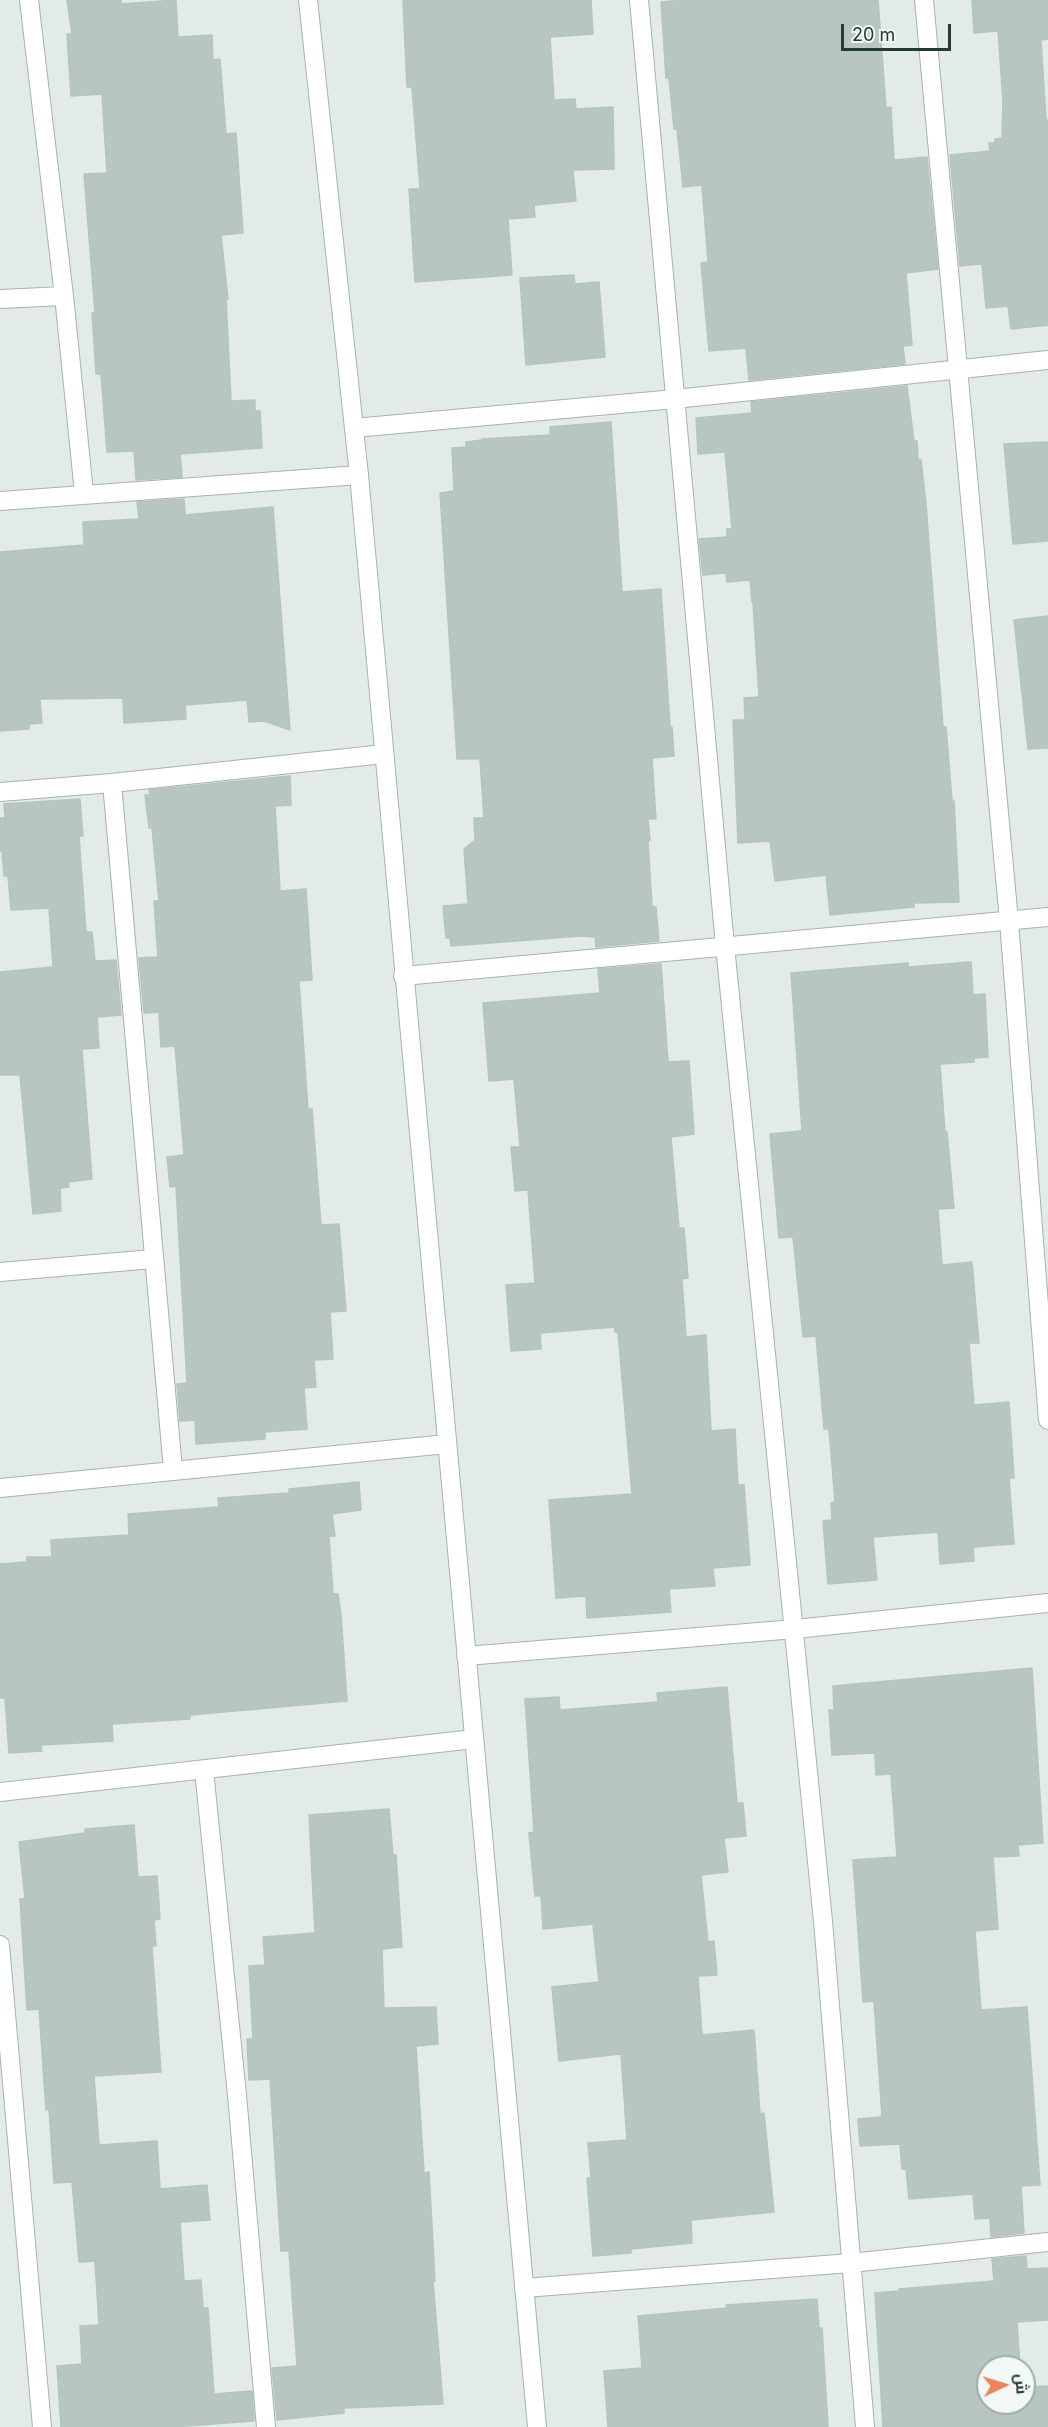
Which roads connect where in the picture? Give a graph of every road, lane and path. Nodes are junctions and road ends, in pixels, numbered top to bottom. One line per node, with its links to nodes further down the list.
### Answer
1 (29, 0): 5 (street)
2 (308, 0): 10 (street)
3 (639, 0): 9 (street)
4 (924, 0): 8 (street)
5 (64, 296): 6 (street); 12 (street)
6 (0, 299)
7 (1048, 360): 8 (street)
8 (957, 370): 9 (street); 18 (street)
9 (675, 399): 10 (street); 19 (street)
10 (354, 428): 11 (street)
11 (359, 475): 12 (street); 14 (street)
12 (84, 494): 13 (street)
13 (0, 501)
14 (384, 754): 15 (street); 20 (street)
15 (112, 783): 16 (street); 21 (street)
16 (0, 792)
17 (1048, 917): 18 (street)
18 (1009, 921): 19 (street); 23 (street)
19 (725, 946): 20 (street); 28 (street)
20 (404, 976): 24 (street)
21 (153, 1259): 22 (street); 25 (street)
22 (0, 1272)
23 (1048, 1420)
24 (447, 1444): 25 (street); 29 (street)
25 (173, 1470): 26 (street)
26 (0, 1488)
27 (1048, 1603): 28 (street)
28 (795, 1629): 29 (street); 35 (street)
29 (466, 1656): 30 (street)
30 (474, 1739): 31 (street); 36 (street)
31 (204, 1770): 32 (street); 38 (street)
32 (0, 1792)
33 (0, 1945): 37 (street)
34 (1048, 2242): 35 (street)
35 (851, 2263): 36 (street); 40 (street)
36 (524, 2289): 39 (street)
37 (42, 2427)
38 (266, 2427)
39 (537, 2427)
40 (865, 2427)

